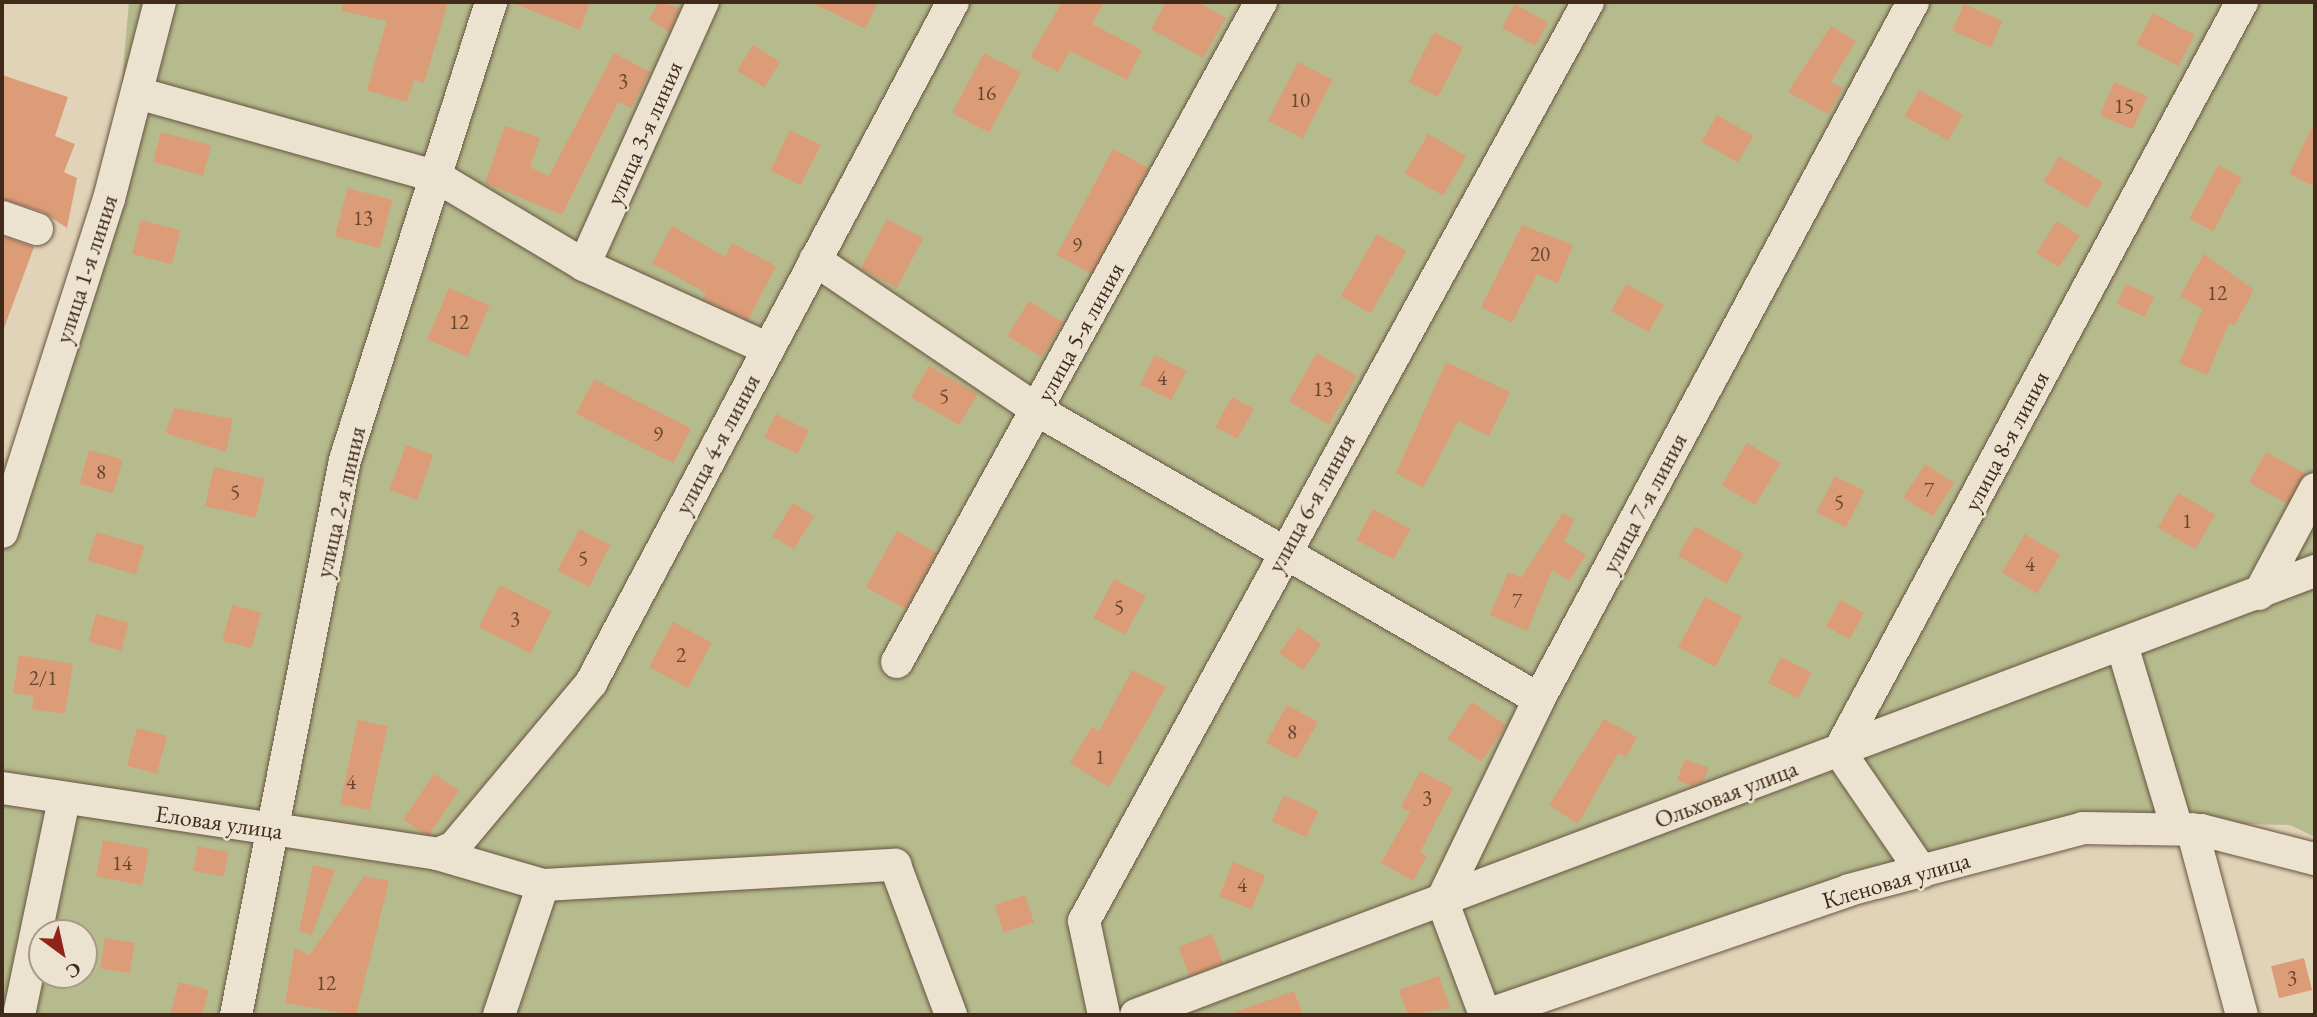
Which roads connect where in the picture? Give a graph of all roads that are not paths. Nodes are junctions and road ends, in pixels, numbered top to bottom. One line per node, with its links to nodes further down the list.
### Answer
1 (160, 2): 9 (street, улица 1-я линия)
2 (491, 2): 10 (street, улица 2-я линия)
3 (703, 2): 14 (street, улица 3-я линия)
4 (953, 2): 13 (street, улица 4-я линия)
5 (1261, 2): 16 (street, улица 5-я линия)
6 (1588, 2): 19 (street, улица 6-я линия)
7 (1913, 2): 24 (street, улица 7-я линия)
8 (2242, 2): 25 (street, улица 8-я линия)
9 (137, 93): 10 (street); 18 (street, улица 1-я линия)
10 (437, 177): 14 (street); 29 (street, улица 2-я линия)
11 (2, 217): 12 (street)
12 (37, 229)
13 (816, 260): 15 (street, улица 4-я линия); 16 (street)
14 (584, 265): 15 (street)
15 (768, 349): 30 (street, улица 4-я линия)
16 (1037, 410): 19 (street); 23 (street, улица 5-я линия)
17 (2315, 489): 21 (street)
18 (2, 532)
19 (1283, 552): 24 (street); 39 (street, улица 6-я линия)
20 (2315, 571): 21 (street, Ольховая улица)
21 (2259, 594): 22 (street, Ольховая улица)
22 (2122, 645): 25 (street, Ольховая улица); 28 (street)
23 (897, 662)
24 (1539, 699): 34 (street, улица 7-я линия)
25 (1839, 751): 32 (street); 34 (street, Ольховая улица)
26 (2, 789): 27 (street, Еловая улица)
27 (64, 800): 29 (street, Еловая улица); 35 (street)
28 (2185, 829): 31 (street, Кленовая улица); 32 (street, Кленовая улица); 42 (street)
29 (274, 830): 30 (street, Еловая улица); 36 (street, улица 2-я линия)
30 (437, 854): 33 (street, Еловая улица)
31 (2315, 859)
32 (1922, 872): 41 (street, Кленовая улица)
33 (543, 885): 37 (street); 38 (street, Еловая улица)
34 (1442, 901): 40 (street, Ольховая улица); 41 (street)
35 (19, 1015)
36 (236, 1015)
37 (499, 1015)
38 (951, 1015)
39 (1104, 1015)
40 (1136, 1015)
41 (1486, 1015)
42 (2242, 1015)

